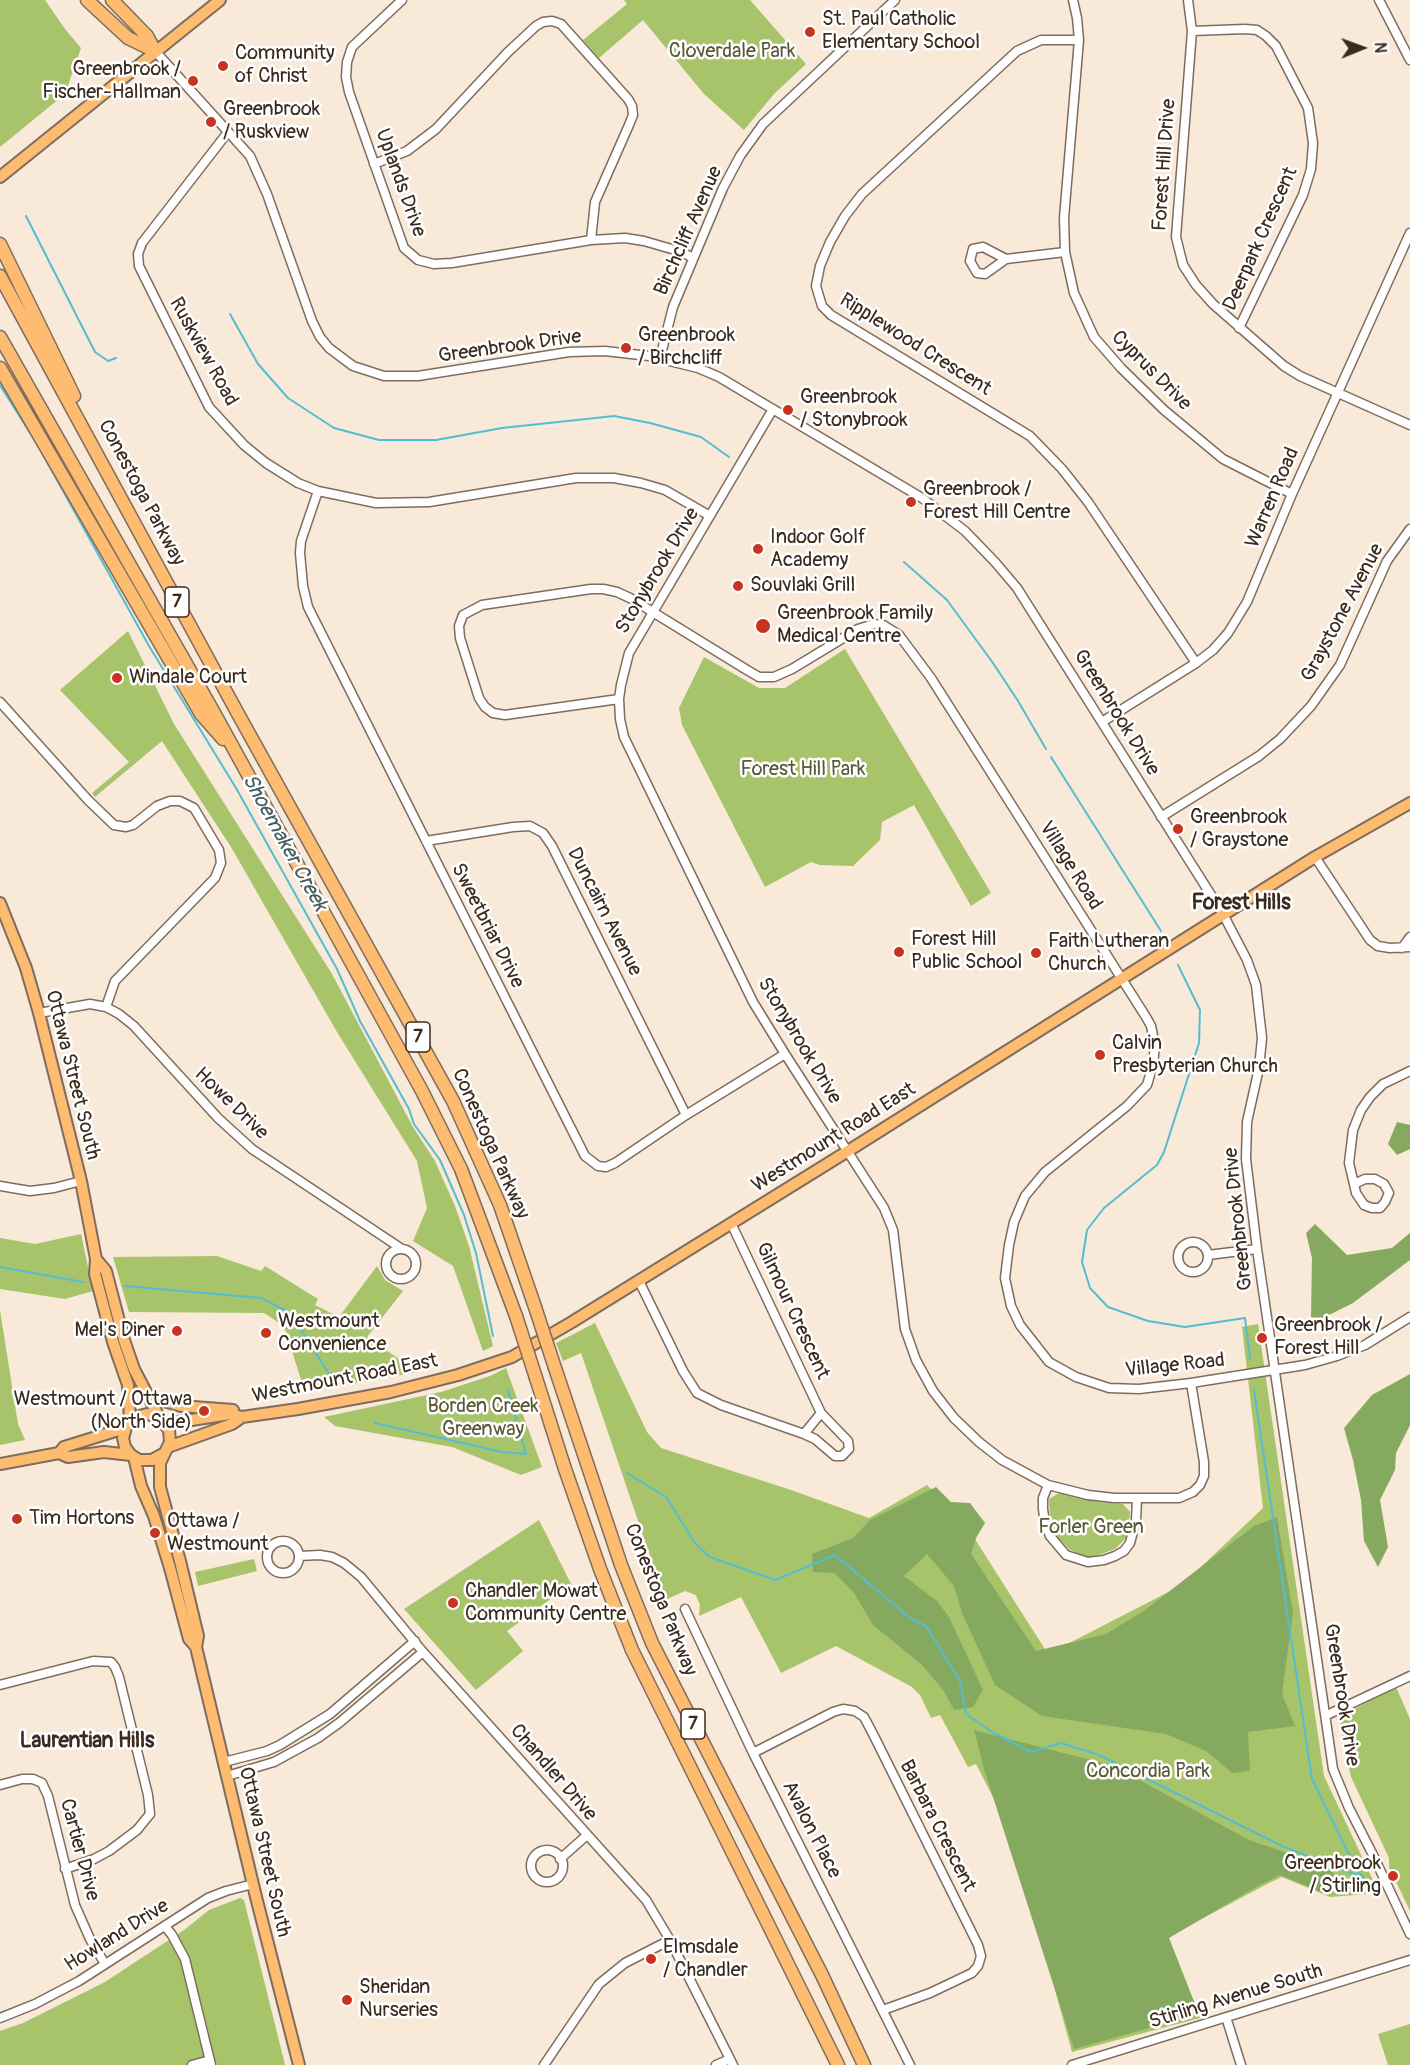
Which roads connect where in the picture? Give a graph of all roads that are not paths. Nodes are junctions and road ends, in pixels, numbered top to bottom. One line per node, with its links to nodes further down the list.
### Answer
1 (87, 0): 11 (highway)
2 (112, 0): 11 (highway)
3 (220, 0): 11 (main road)
4 (402, 0): 14 (street, Uplands Drive)
5 (896, 0): 20 (street, Birchcliff Avenue)
6 (1073, 0): 10 (street, Cyprus Drive)
7 (1188, 0): 9 (street, Forest Hill Drive)
8 (1379, 0): 12 (street)
9 (1192, 30): 23 (street, Forest Hill Drive); 23 (street, Deerpark Crescent)
10 (1079, 40): 19 (street, Cyprus Drive); 36 (street, Ripplewood Crescent)
11 (155, 51): 13 (street, Greenbrook Drive); 15 (main road)
12 (1410, 60)
13 (228, 132): 25 (street, Greenbrook Drive); 31 (street, Ruskview Road)
14 (374, 164): 17 (street, Uplands Drive); 17 (street)
15 (0, 177)
16 (1410, 233): 27 (street, Warren Road)
17 (591, 240): 20 (street, Uplands Drive)
18 (0, 244): 29 (highway)
19 (1065, 252): 21 (street); 32 (street, Cyprus Drive)
20 (693, 258): 25 (street, Birchcliff Avenue)
21 (1006, 259)
22 (0, 276): 29 (highway, Conestoga Parkway / 7)
23 (1239, 328): 27 (street, Forest Hill Drive)
24 (0, 337): 40 (highway, Conestoga Parkway / 7)
25 (660, 358): 28 (street, Greenbrook Drive)
26 (0, 368): 40 (highway)
27 (1338, 393): 30 (street, Forest Hill Drive); 32 (street, Warren Road)
28 (772, 409): 33 (street, Stonybrook Drive); 39 (street, Greenbrook Drive)
29 (81, 423): 113 (highway, Conestoga Parkway / 7, bridge)
30 (1410, 426)
31 (318, 491): 33 (street, Ruskview Road); 43 (street, Sweetbriar Drive)
32 (1292, 494): 36 (street, Warren Road)
33 (710, 516): 35 (street, Stonybrook Drive)
34 (1410, 529): 42 (street, Graystone Avenue)
35 (653, 613): 37 (street, Stonybrook Drive); 37 (street, Village Road); 49 (street, Village Road)
36 (1196, 663): 39 (street, Warren Road)
37 (619, 699): 52 (street, Stonybrook Drive)
38 (0, 702): 50 (street)
39 (1102, 722): 42 (street, Greenbrook Drive)
40 (239, 758): 112 (highway, Conestoga Parkway / 7, bridge)
41 (1410, 803): 44 (main road, Westmount Road East)
42 (1161, 817): 46 (street, Greenbrook Drive)
43 (426, 841): 54 (street, Duncairn Avenue); 54 (street, Sweetbriar Drive)
44 (1315, 857): 46 (main road, Westmount Road East); 48 (street)
45 (0, 903): 51 (main road, Ottawa Street South)
46 (1222, 914): 49 (main road, Westmount Road East); 61 (street, Greenbrook Drive)
47 (1410, 938): 48 (street)
48 (1406, 947)
49 (1121, 978): 55 (main road, Westmount Road East); 67 (street, Village Road)
50 (106, 1007): 51 (street); 60 (street, Howe Drive)
51 (39, 1013): 56 (main road, Ottawa Street South)
52 (784, 1054): 54 (street, Sweetbriar Drive); 55 (street, Stonybrook Drive)
53 (1410, 1071): 57 (street)
54 (686, 1115)
55 (848, 1151): 59 (main road, Westmount Road East); 80 (street, Stonybrook Drive)
56 (81, 1181): 58 (street); 63 (main road, Ottawa Street South)
57 (1354, 1184)
58 (0, 1186)
59 (731, 1223): 64 (main road, Westmount Road East); 70 (street, Gilmour Crescent)
60 (402, 1249)
61 (1257, 1249): 62 (street); 66 (street, Greenbrook Drive)
62 (1208, 1256)
63 (96, 1260): 68 (main road); 69 (main road)
64 (639, 1281): 71 (main road, Westmount Road East); 75 (street, Gilmour Crescent)
65 (1410, 1317): 66 (street)
66 (1276, 1370): 67 (street, Village Road); 89 (street, Greenbrook Drive)
67 (1191, 1383): 81 (street, Stonybrook Drive)
68 (128, 1385): 74 (main road); 74 (main road)
69 (147, 1396): 71 (main road); 73 (main road)
70 (821, 1413): 75 (street); 75 (street, Gilmour Crescent)
71 (254, 1415): 72 (main road, Westmount Road East)
72 (242, 1417): 73 (main road); 76 (main road)
73 (163, 1421): 74 (main road); 76 (main road)
74 (123, 1426): 77 (main road); 78 (main road)
75 (804, 1434)
76 (166, 1451): 78 (main road); 85 (main road)
77 (58, 1453): 78 (main road); 79 (main road)
78 (132, 1456): 85 (main road)
79 (0, 1464)
80 (1048, 1485): 81 (street, Stonybrook Drive); 81 (street)
81 (1137, 1499)
82 (299, 1556): 84 (street, Chandler Drive)
83 (685, 1609): 90 (street, Avalon Place)
84 (415, 1641): 86 (street, Chandler Drive); 91 (street)
85 (196, 1647): 91 (main road, Ottawa Street South)
86 (423, 1652): 92 (street); 94 (street, Chandler Drive)
87 (1410, 1676): 89 (street)
88 (0, 1685): 96 (street)
89 (1327, 1715): 99 (street, Greenbrook Drive)
90 (753, 1753): 103 (street, Avalon Place); 103 (street, Barbara Crescent)
91 (224, 1762): 92 (main road, Ottawa Street South)
92 (227, 1776): 97 (main road, Ottawa Street South)
93 (0, 1785): 96 (street, Cartier Drive)
94 (586, 1836): 95 (street); 100 (street, Chandler Drive)
95 (560, 1859)
96 (65, 1869): 102 (street, Cartier Drive)
97 (253, 1884): 98 (street, Howland Drive); 109 (main road, Ottawa Street South)
98 (165, 1926): 102 (street, Howland Drive); 107 (street)
99 (1410, 1934)
100 (670, 1940): 106 (street, Chandler Drive); 110 (street)
101 (1410, 1960): 105 (street, Stirling Avenue South)
102 (105, 1964): 104 (street, Howland Drive)
103 (883, 2010): 114 (street, Avalon Place)
104 (1, 2015)
105 (1226, 2017): 115 (street, Stirling Avenue South); 116 (street)
106 (731, 2062): 111 (street)
107 (211, 2063): 108 (street)
108 (192, 2065)
109 (299, 2065)
110 (544, 2065)
111 (716, 2065)
112 (838, 2065)
113 (864, 2065)
114 (910, 2065)
115 (1072, 2065)
116 (1241, 2065)

